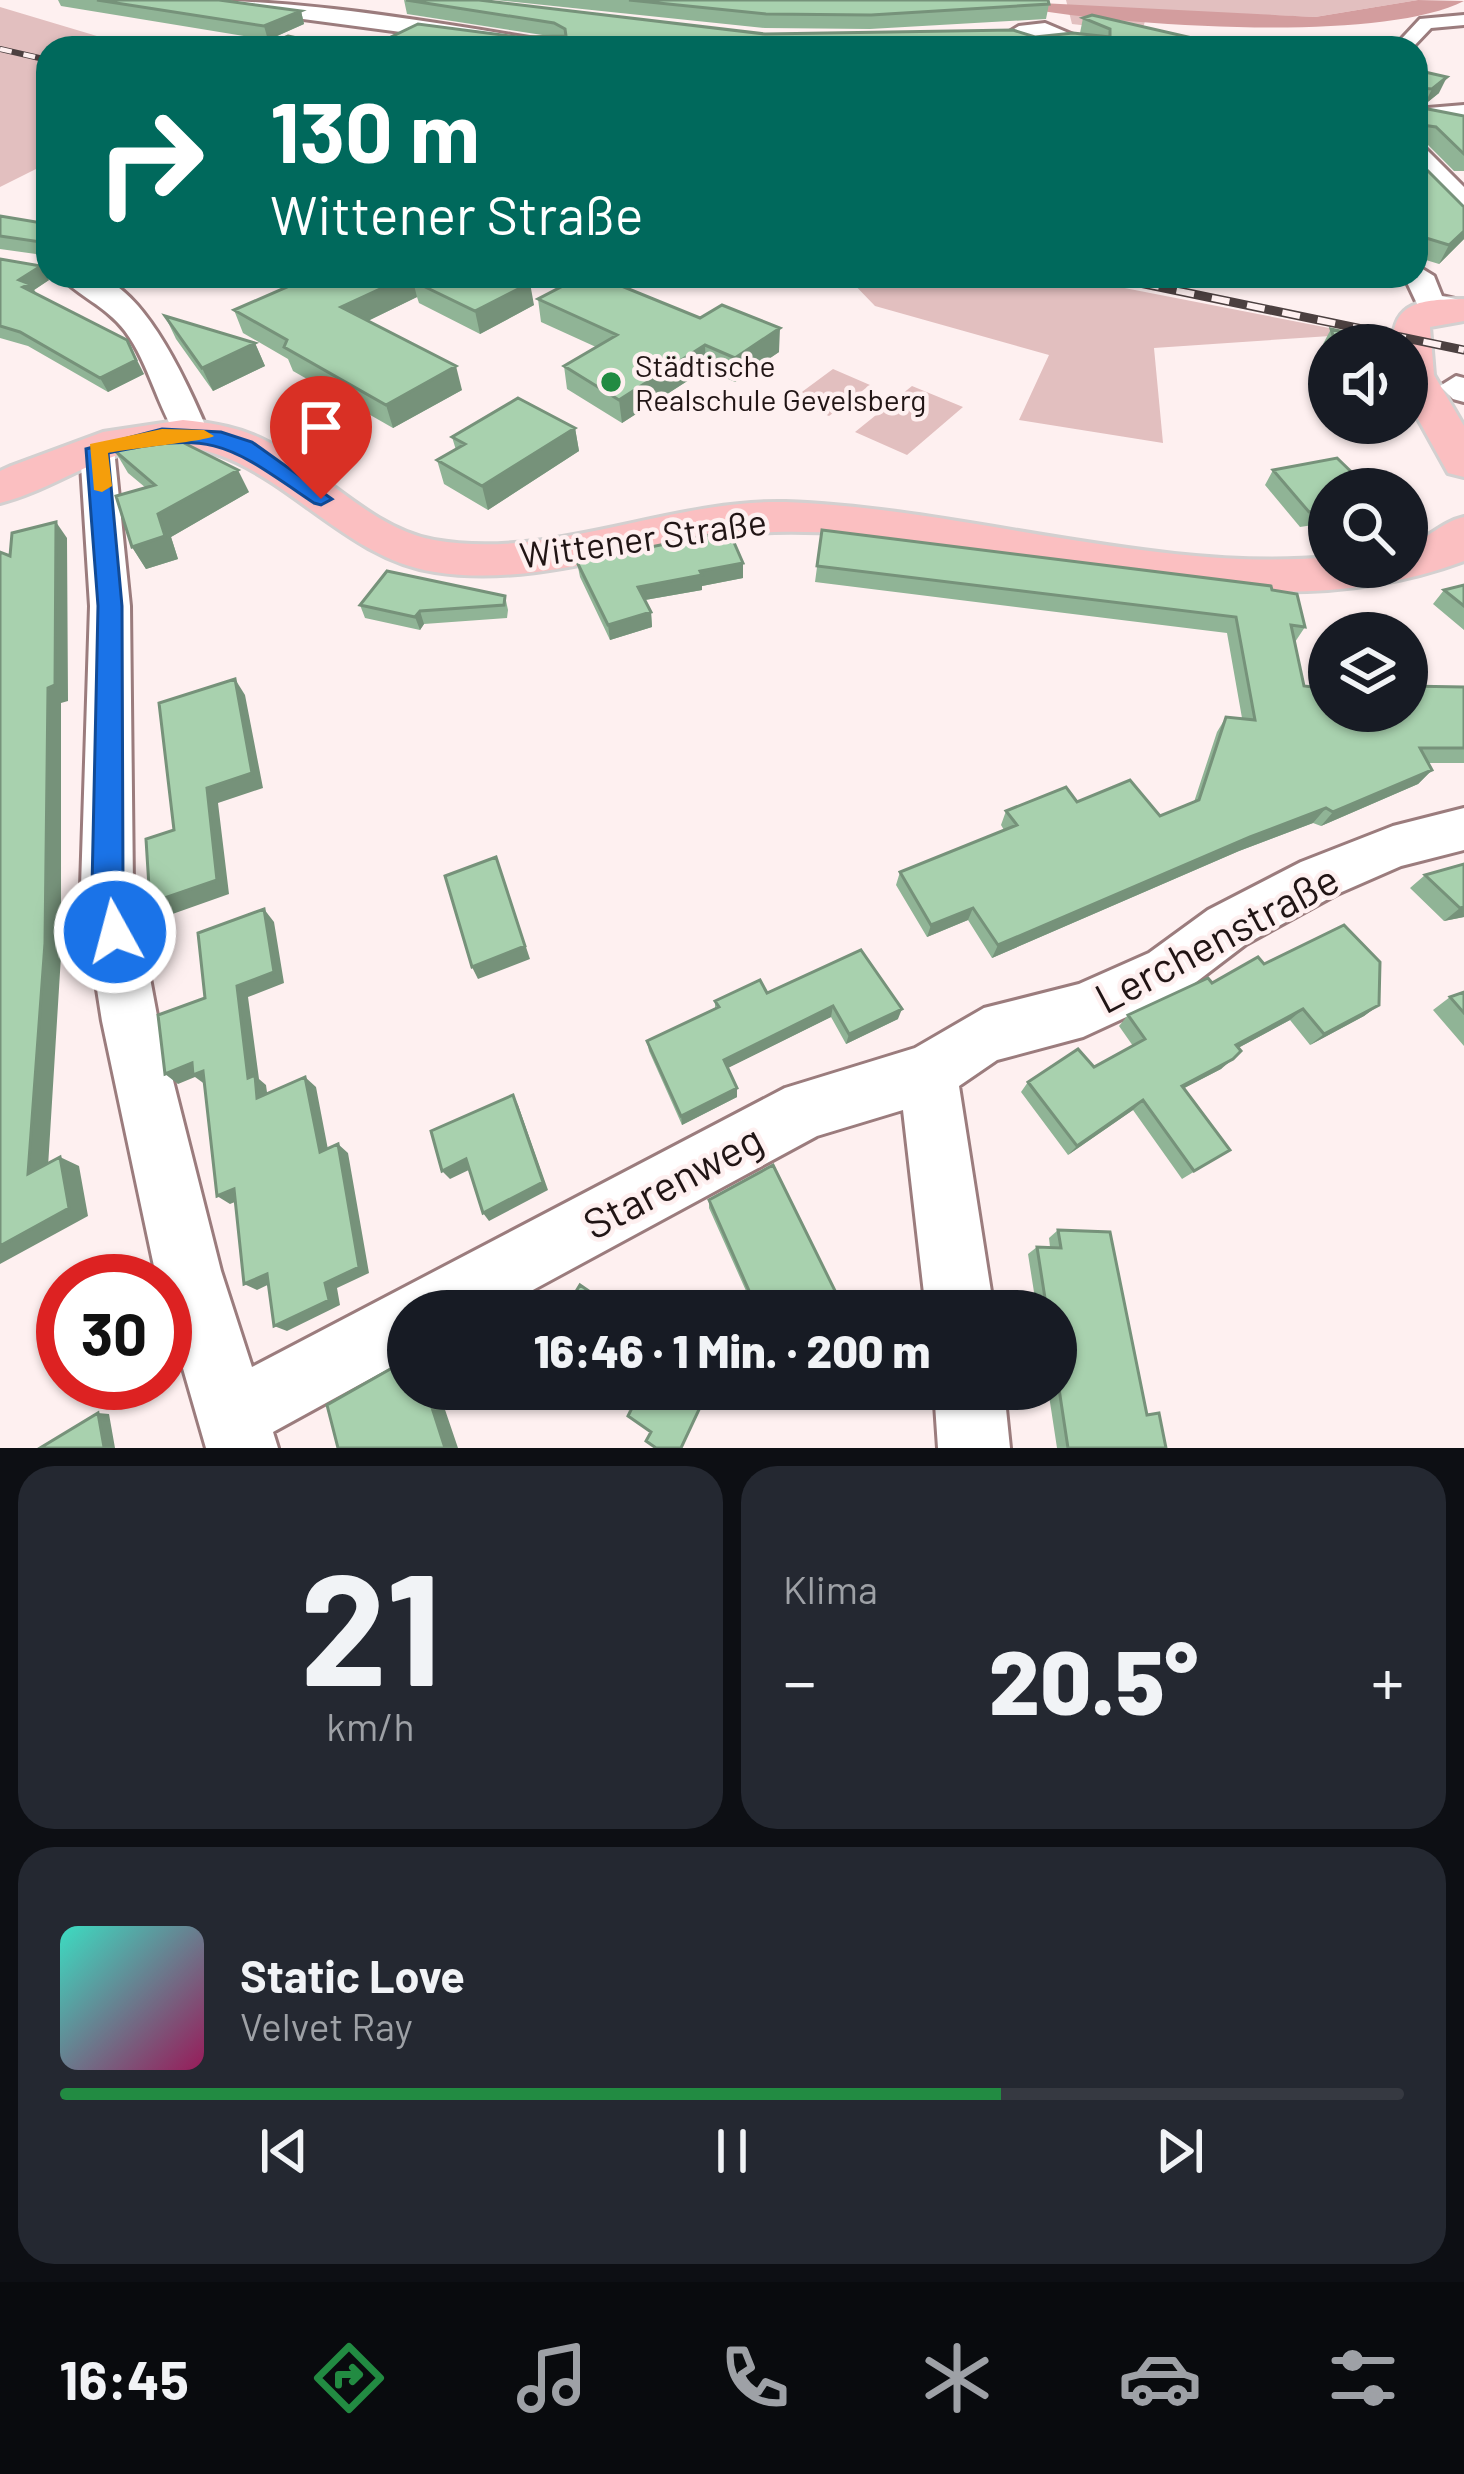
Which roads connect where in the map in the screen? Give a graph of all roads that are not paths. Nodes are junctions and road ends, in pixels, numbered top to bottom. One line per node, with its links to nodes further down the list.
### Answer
1 (198, 0): 3 (street)
2 (1464, 20): 6 (street)
3 (487, 36)
4 (1034, 36): 5 (street)
5 (1067, 36)
6 (1414, 36)
7 (1464, 112): 8 (street)
8 (1428, 114)
9 (1428, 116): 10 (street)
10 (1464, 124)
11 (1428, 164): 12 (street)
12 (1464, 201)
13 (100, 288): 16 (street)
14 (1447, 306): 15 (main road)
15 (1454, 392): 18 (main road)
16 (192, 434): 17 (main road, Wittener Straße); 22 (main road, Wittener Straße)
17 (97, 449): 19 (main road, Wittener Straße); 29 (street)
18 (1464, 464)
19 (0, 489)
20 (1464, 532): 21 (main road)
21 (1428, 559)
22 (1308, 573)
23 (1464, 830): 24 (street, Lerchenstraße)
24 (928, 1073): 25 (street, Starenweg); 26 (street)
25 (466, 1290)
26 (957, 1290)
27 (387, 1335): 29 (street)
28 (971, 1410): 30 (street)
29 (237, 1432)
30 (974, 1448)

